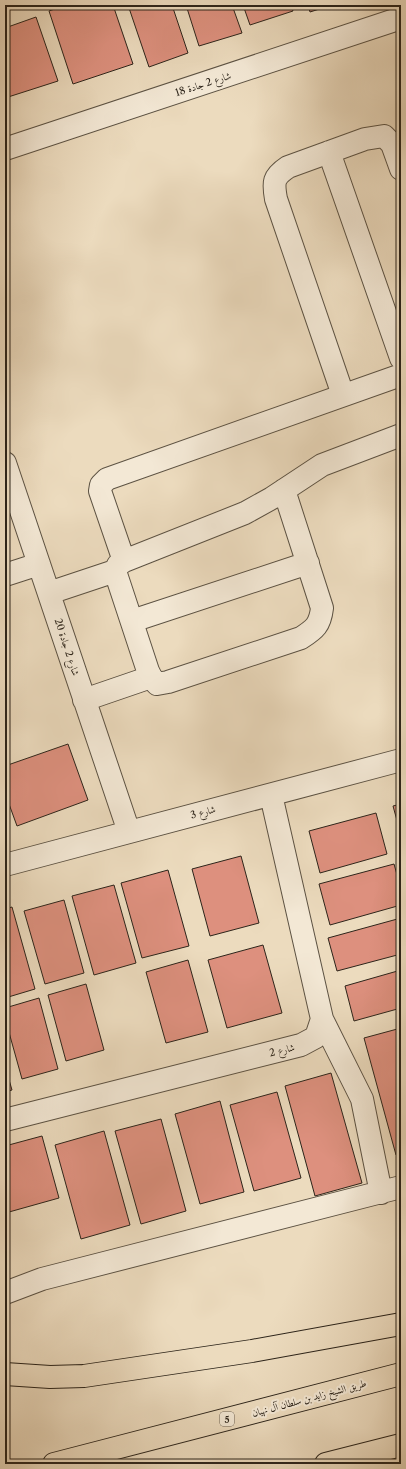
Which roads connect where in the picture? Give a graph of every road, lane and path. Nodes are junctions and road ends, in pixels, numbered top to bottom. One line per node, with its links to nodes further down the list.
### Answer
1 (401, 18): 2 (street, شارع 2 جادة 18)
2 (5, 149)
3 (329, 152): 4 (street); 5 (street); 7 (street)
4 (401, 169)
5 (401, 358)
6 (401, 375): 7 (street)
7 (343, 395): 13 (street)
8 (401, 435): 10 (street)
9 (5, 463): 12 (street, شارع 2 جادة 20)
10 (284, 490): 11 (street); 13 (street)
11 (308, 563): 16 (street); 17 (street)
12 (39, 564): 14 (street); 15 (street, شارع 2 جادة 20)
13 (120, 566): 15 (street); 16 (street)
14 (5, 575)
15 (49, 593): 18 (street, شارع 2 جادة 20)
16 (132, 621): 17 (street)
17 (150, 677): 18 (street)
18 (84, 700): 21 (street, شارع 2 جادة 20)
19 (401, 760): 20 (street, شارع 3)
20 (271, 795): 21 (street, شارع 3); 23 (street)
21 (129, 832): 22 (street, شارع 3)
22 (5, 865)
23 (322, 1019): 24 (street, شارع 2); 25 (street)
24 (5, 1120)
25 (391, 1190): 26 (street)
26 (5, 1293)
27 (401, 1324): 28 (highway)
28 (5, 1374)
29 (401, 1374): 31 (highway, طريق الشيخ زايد بن سلطان آل نهيان / 5)
30 (401, 1445): 32 (highway)
31 (54, 1464)
32 (326, 1464)

